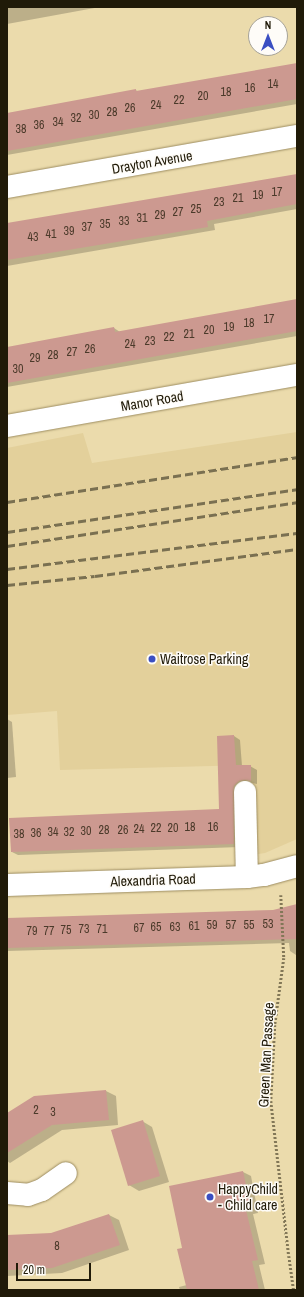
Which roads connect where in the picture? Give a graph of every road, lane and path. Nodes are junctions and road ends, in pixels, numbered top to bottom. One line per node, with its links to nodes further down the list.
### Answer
1 (297, 136): 2 (street, Drayton Avenue)
2 (7, 187)
3 (297, 375): 4 (street, Manor Road)
4 (7, 426)
5 (245, 792): 7 (street)
6 (297, 866): 7 (street, Alexandria Road)
7 (247, 877): 8 (street, Alexandria Road)
8 (7, 885)
9 (281, 892): 12 (path, Green Man Passage)
10 (66, 1173): 11 (street)
11 (7, 1193)
12 (294, 1290)

